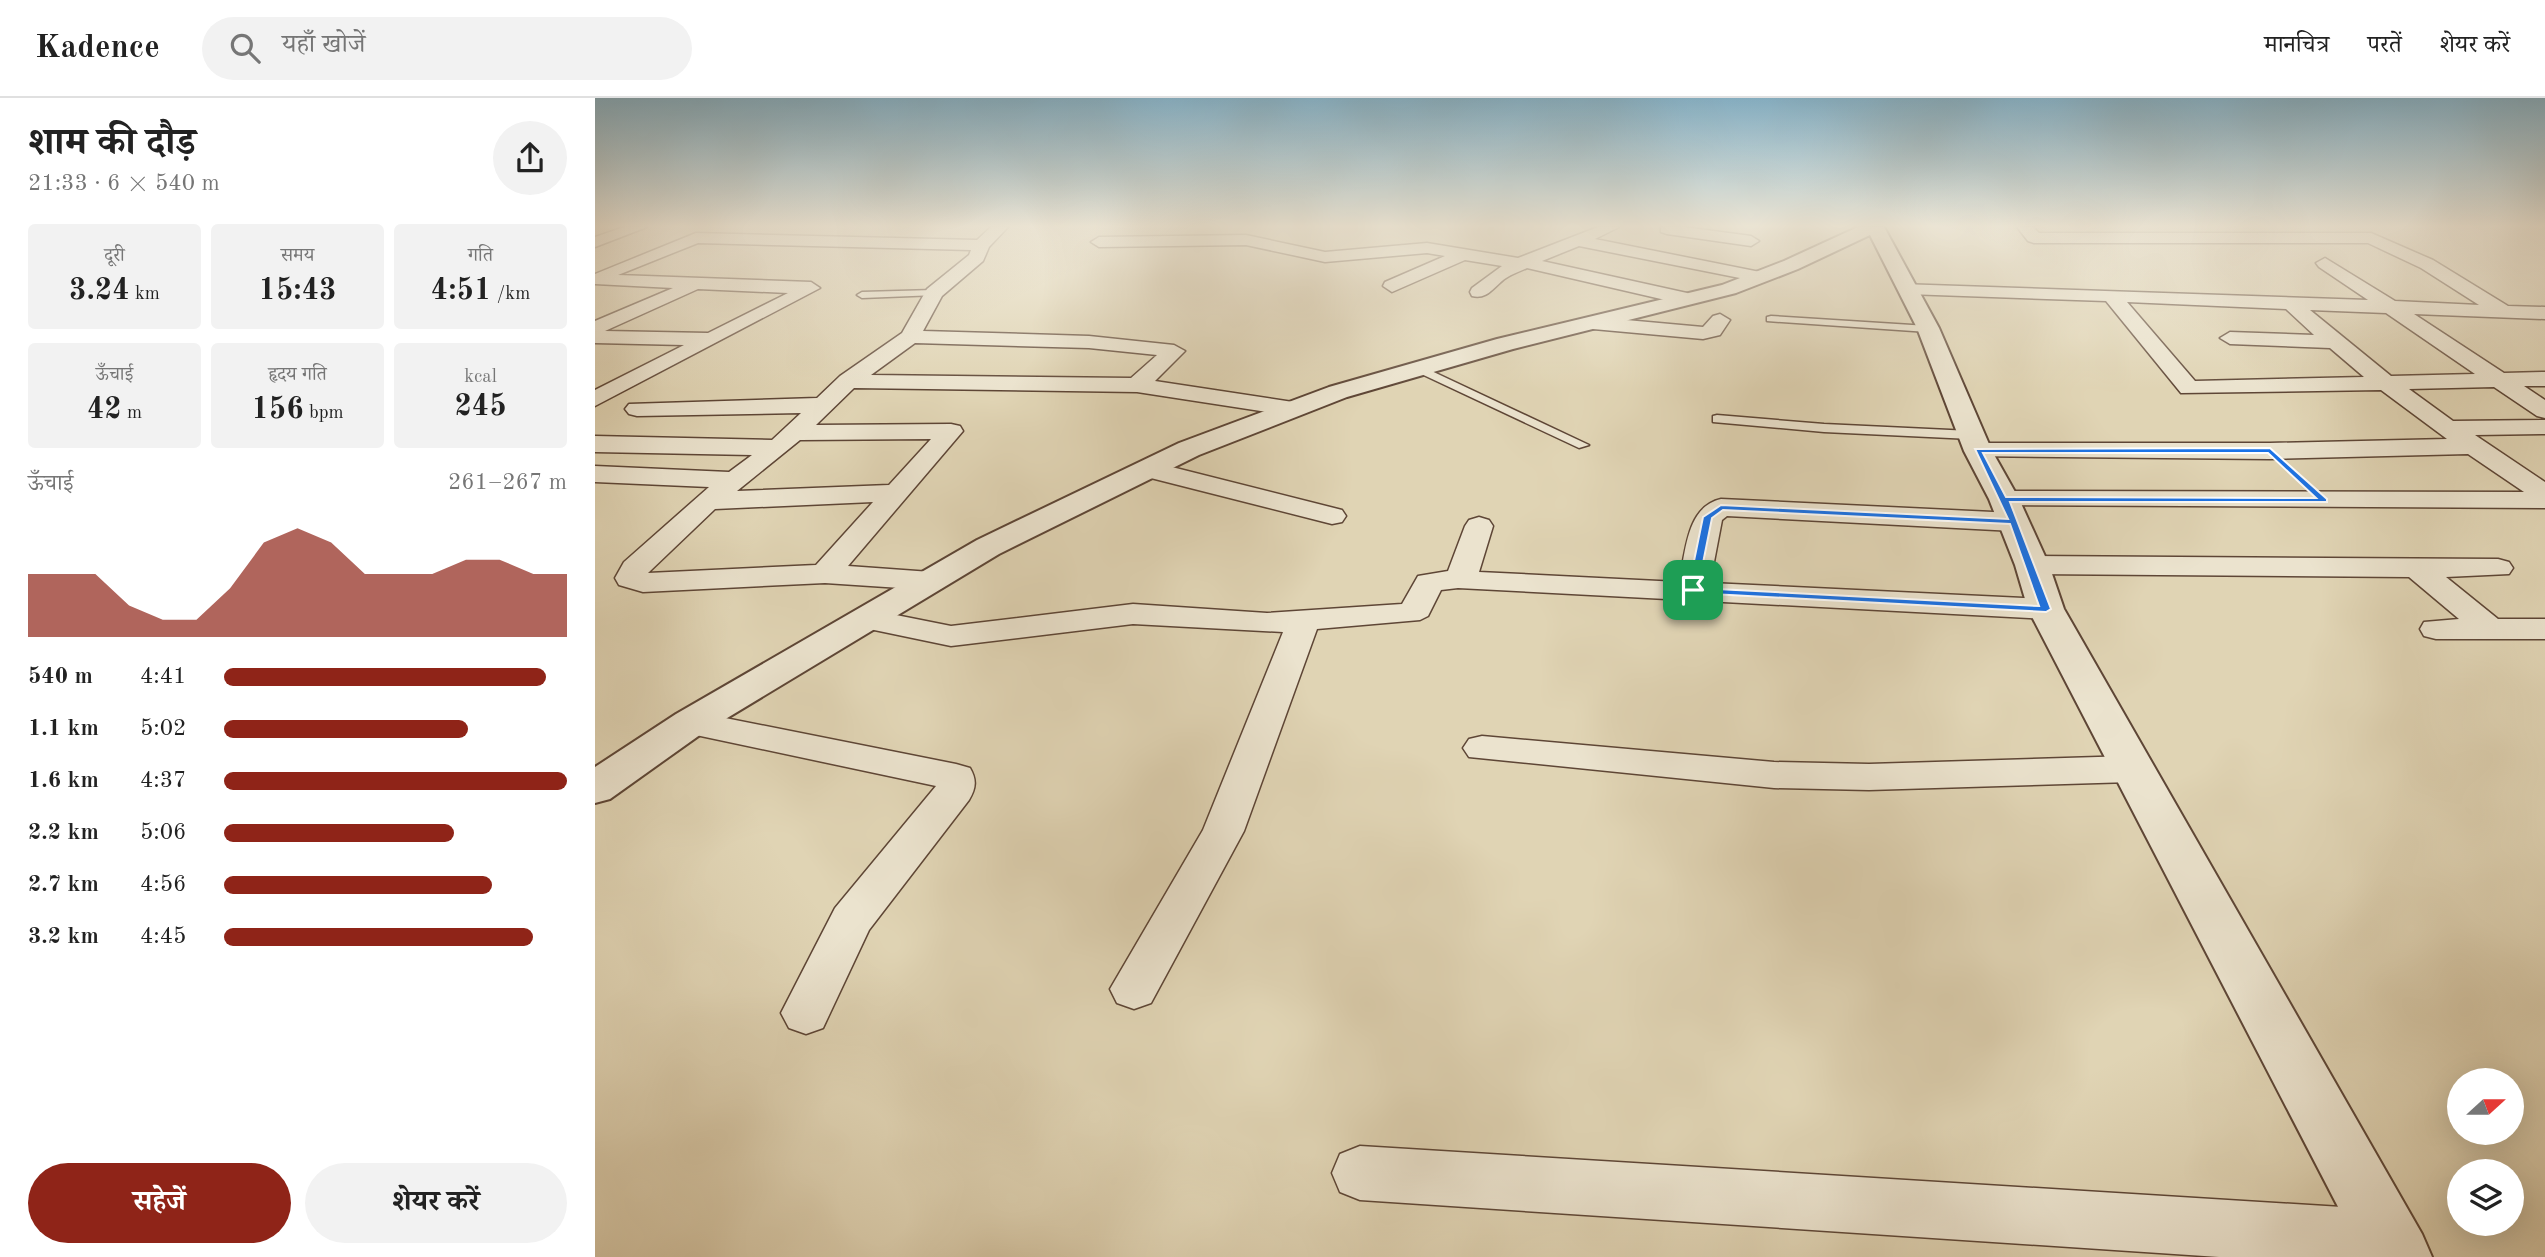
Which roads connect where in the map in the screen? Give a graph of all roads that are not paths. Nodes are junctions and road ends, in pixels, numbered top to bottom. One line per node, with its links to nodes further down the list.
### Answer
1 (676, 281): 10 (street)
2 (948, 281): 14 (street)
3 (1403, 281): 11 (street)
4 (1491, 281): 13 (street)
5 (1605, 281): 17 (street)
6 (1749, 281): 17 (street)
7 (1903, 281): 12 (street)
8 (2352, 281): 19 (street)
9 (2454, 281): 20 (street)
10 (700, 282): 25 (street); 30 (street)
11 (1392, 286)
12 (1907, 288): 16 (street); 26 (street)
13 (1479, 292)
14 (934, 293): 15 (lane); 28 (street)
15 (862, 295)
16 (2111, 296): 18 (street); 36 (street)
17 (1687, 299): 24 (street)
18 (2293, 305): 19 (street); 31 (street)
19 (2393, 308): 20 (street); 33 (street)
20 (2504, 312): 21 (street)
21 (2545, 313)
22 (1771, 319): 26 (lane)
23 (1720, 320): 24 (street)
24 (1593, 323): 32 (street)
25 (595, 328)
26 (1928, 329): 47 (street)
27 (595, 337): 30 (street)
28 (910, 337): 35 (street); 37 (street)
29 (2230, 338): 31 (street)
30 (714, 339): 38 (street)
31 (2333, 342): 36 (street)
32 (1419, 369): 41 (street); 49 (lane)
33 (2497, 379): 34 (street); 36 (street); 42 (street)
34 (2545, 379)
35 (848, 381): 37 (street); 39 (street)
36 (2381, 381): 45 (street)
37 (1137, 385): 41 (street)
38 (595, 399)
39 (824, 405): 40 (street); 46 (street)
40 (637, 409)
41 (1293, 409): 52 (street)
42 (2545, 411)
43 (1717, 419): 47 (lane)
44 (2545, 427): 45 (street)
45 (2445, 428): 50 (street)
46 (786, 440): 48 (street); 56 (street); 57 (street)
47 (1974, 443): 51 (street); 62 (street)
48 (595, 444)
49 (1583, 445)
50 (2470, 446): 51 (street); 54 (street)
51 (2270, 451): 59 (street)
52 (1148, 469): 63 (street); 70 (street)
53 (595, 474): 56 (street)
54 (2517, 475): 55 (street); 58 (street)
55 (2545, 475)
56 (733, 480): 61 (street)
57 (895, 493): 61 (street); 68 (street)
58 (2545, 494)
59 (2324, 500): 60 (street); 62 (street)
60 (2545, 500)
61 (707, 501): 68 (street)
62 (2009, 511): 65 (street); 71 (street)
63 (1332, 516)
64 (1479, 526): 69 (street)
65 (2032, 565): 66 (street); 72 (street)
66 (2417, 568): 67 (street); 76 (street)
67 (2498, 568)
68 (825, 575): 70 (street)
69 (1463, 578): 71 (street); 74 (street)
70 (931, 581): 73 (street)
71 (1693, 590): 72 (street)
72 (2046, 609): 82 (street)
73 (866, 619): 74 (street); 78 (street)
74 (1303, 622): 84 (street)
75 (2436, 629): 76 (street)
76 (2490, 629): 77 (street)
77 (2545, 629)
78 (690, 723): 80 (street); 85 (street)
79 (1482, 748): 82 (street)
80 (636, 763): 81 (street); 83 (street)
81 (595, 766)
82 (2131, 769): 87 (street)
83 (595, 788)
84 (1135, 989)
85 (806, 1013)
86 (1360, 1173): 87 (street)
87 (2395, 1248)

